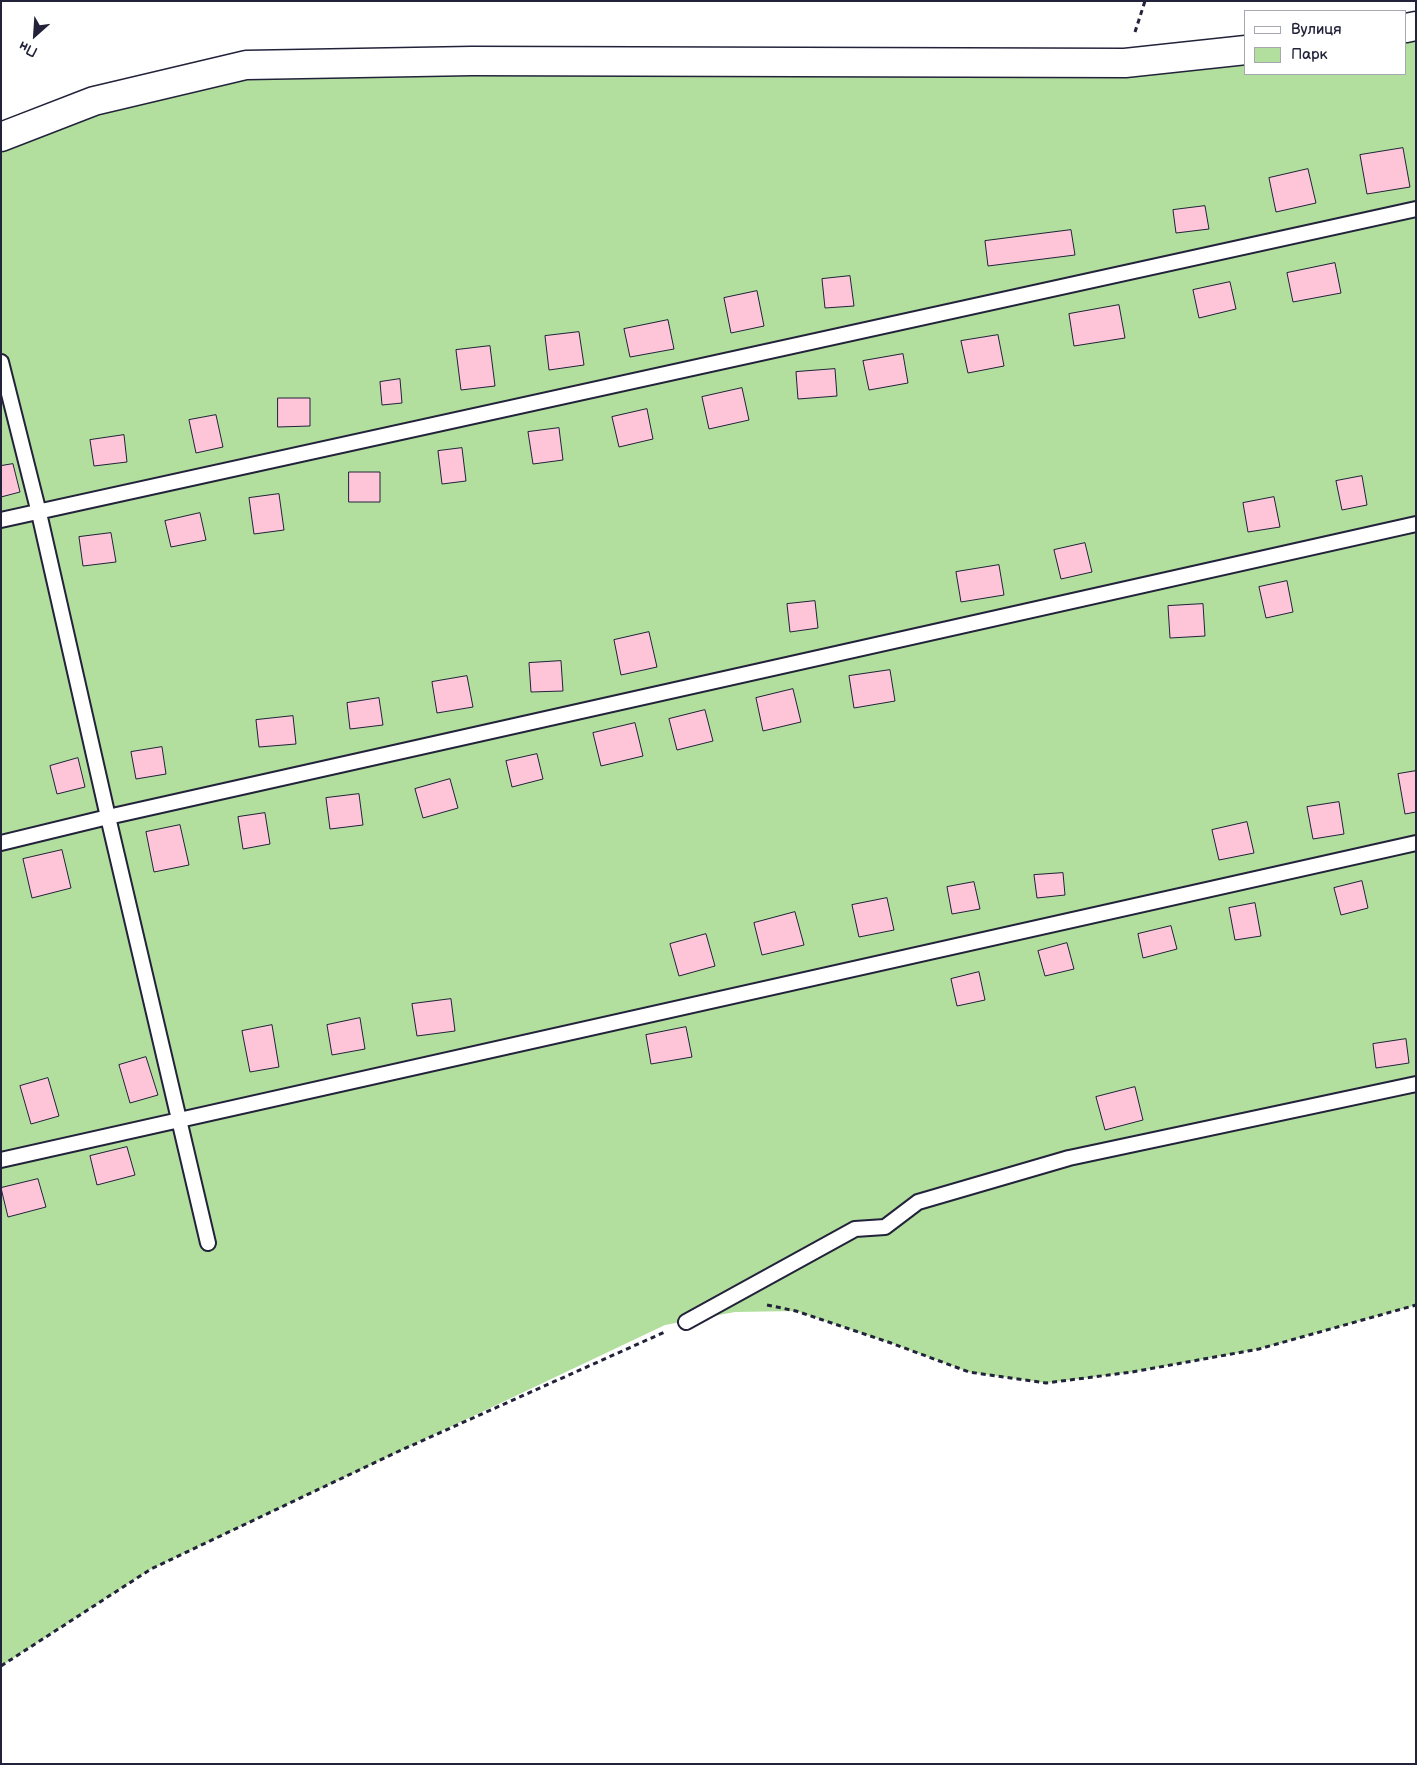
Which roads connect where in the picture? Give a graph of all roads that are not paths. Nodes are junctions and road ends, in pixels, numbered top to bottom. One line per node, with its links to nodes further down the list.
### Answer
1 (1244, 50): 2 (street)
2 (1, 137)
3 (1416, 209): 5 (lane)
4 (1, 362): 5 (lane)
5 (40, 513): 6 (lane); 8 (lane)
6 (1, 520)
7 (1416, 524): 8 (lane)
8 (108, 817): 9 (lane); 12 (lane)
9 (1, 843)
10 (1416, 843): 12 (lane)
11 (1416, 1084): 15 (lane)
12 (179, 1119): 13 (lane); 14 (lane)
13 (1, 1160)
14 (208, 1244)
15 (686, 1322)

